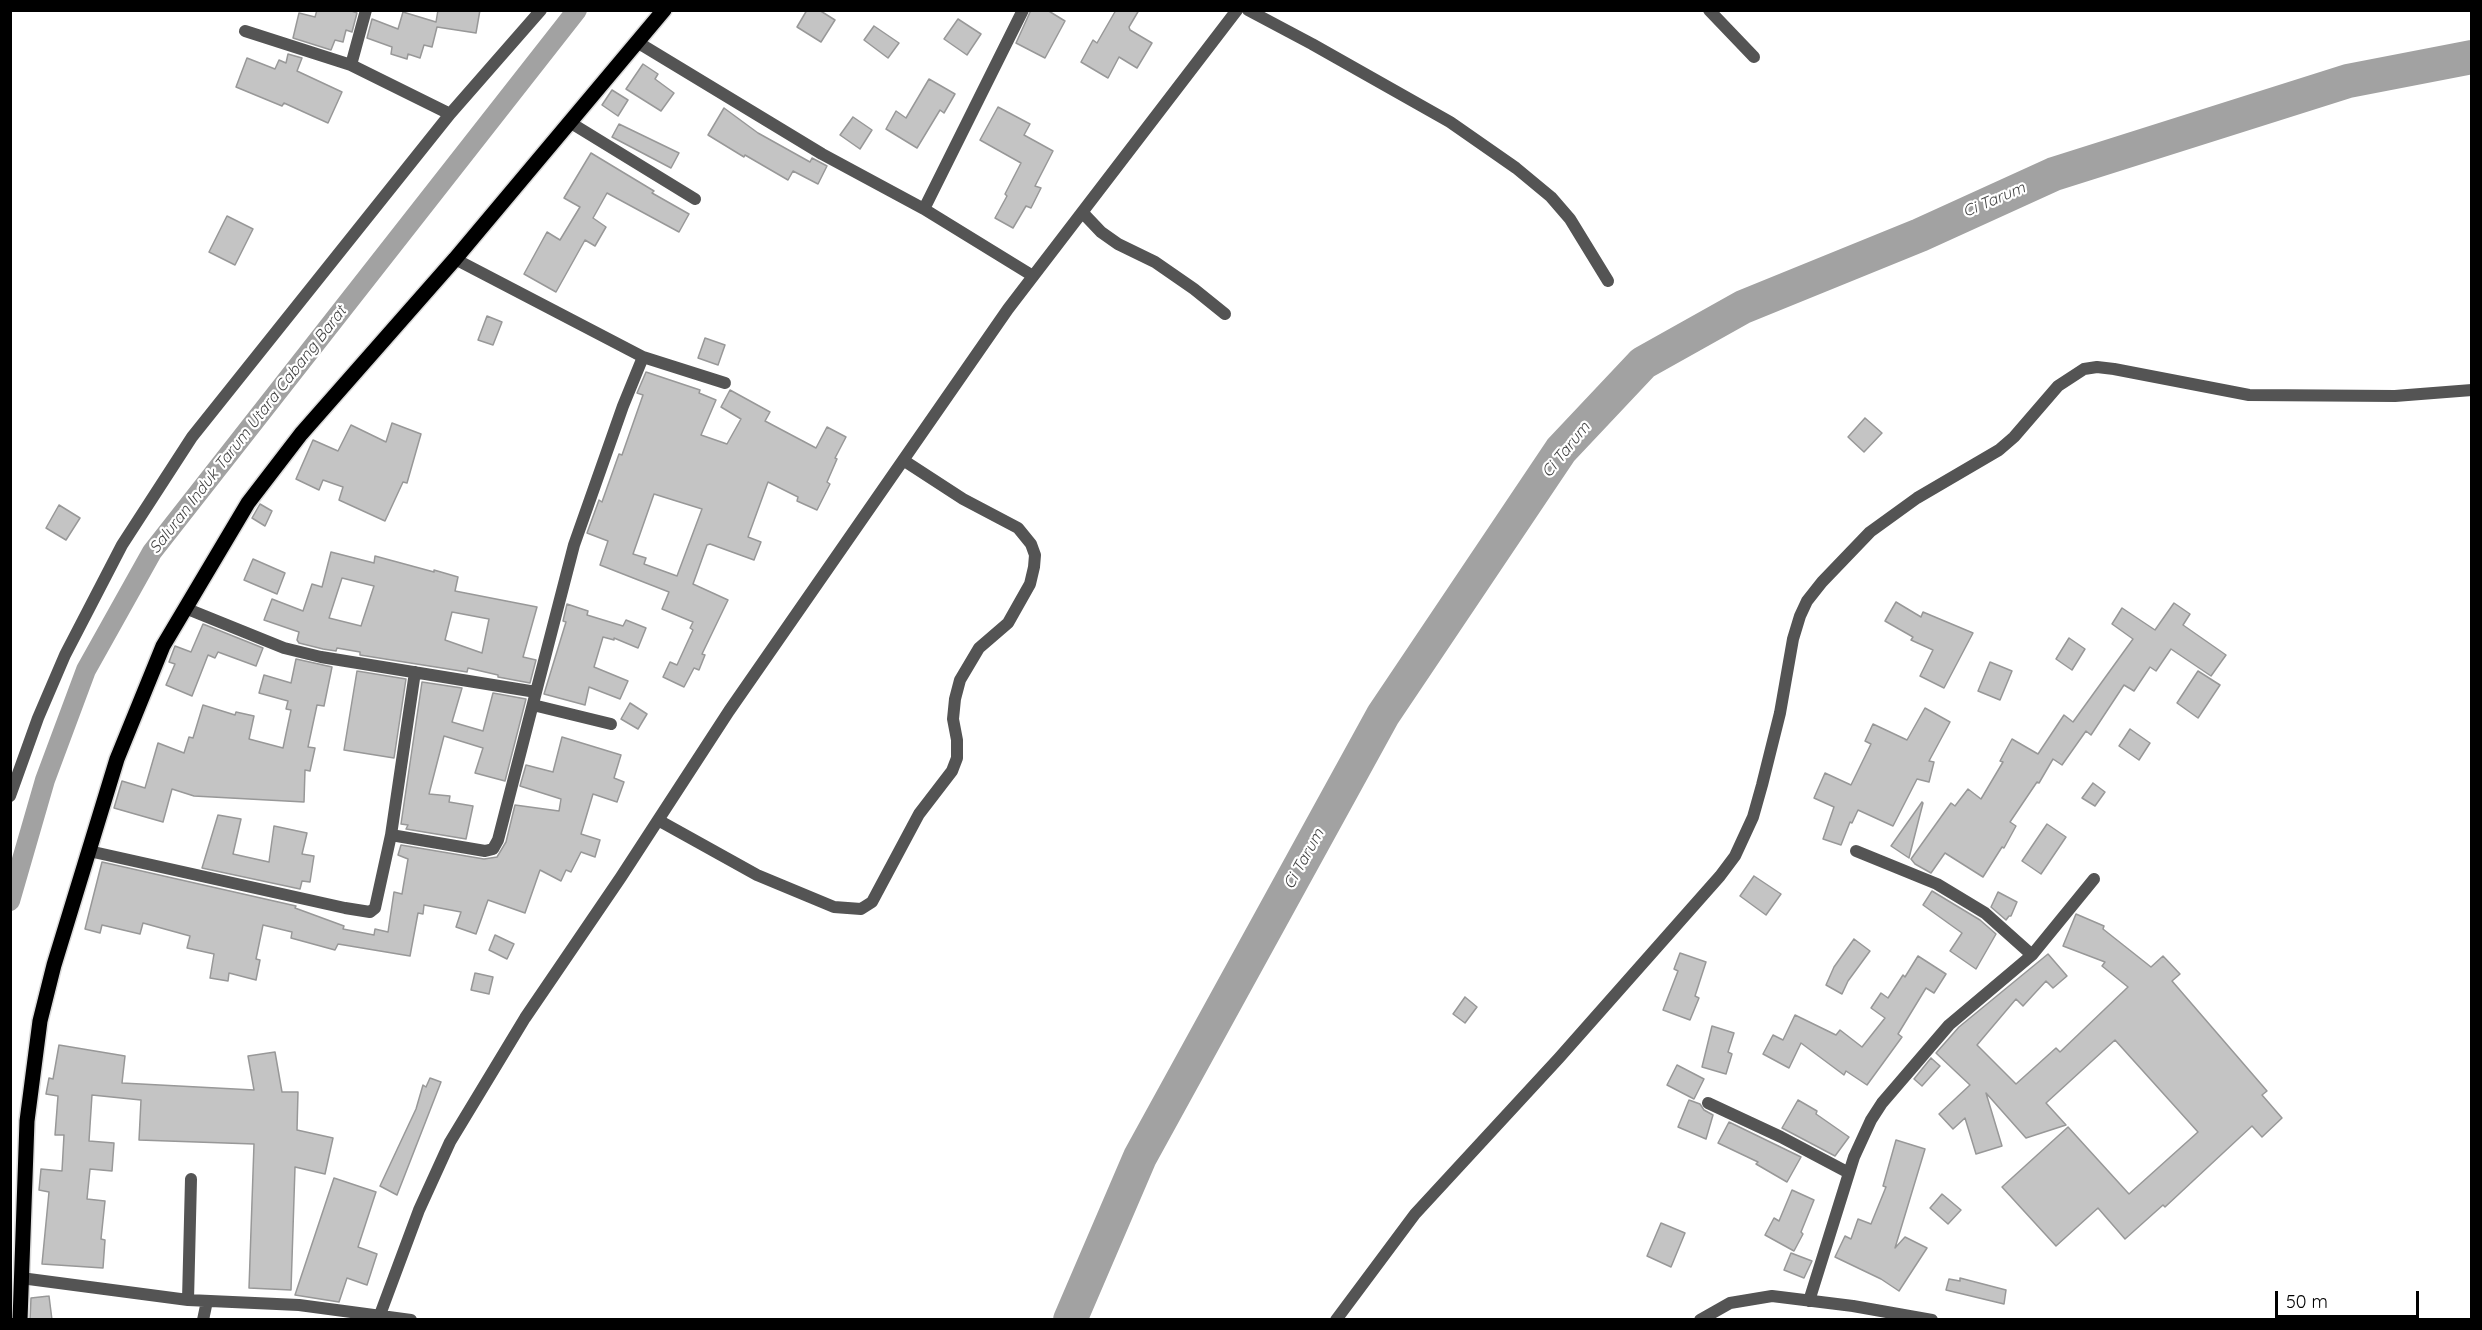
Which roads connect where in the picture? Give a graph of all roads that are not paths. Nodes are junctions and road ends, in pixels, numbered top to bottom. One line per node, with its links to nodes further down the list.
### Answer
1 (366, 10): 11 (street)
2 (541, 10): 12 (street)
3 (664, 10): 9 (main road)
4 (1023, 10): 15 (street)
5 (1237, 10): 16 (street)
6 (1248, 10): 19 (street)
7 (1709, 10): 10 (street)
8 (245, 31): 11 (street)
9 (637, 42): 13 (main road); 15 (street)
10 (1754, 57)
11 (351, 65): 12 (street)
12 (450, 114): 30 (street)
13 (571, 123): 14 (street); 17 (main road)
14 (695, 199)
15 (924, 208): 18 (street)
16 (1082, 212): 18 (street); 20 (street)
17 (455, 260): 21 (street); 25 (main road)
18 (1033, 276): 24 (street)
19 (1608, 281)
20 (1225, 314)
21 (643, 357): 22 (street); 27 (street)
22 (725, 383)
23 (2472, 390): 48 (street)
24 (903, 460): 31 (street); 31 (street)
25 (185, 608): 26 (street); 33 (main road)
26 (415, 672): 27 (street); 32 (street)
27 (536, 692): 28 (street)
28 (533, 705): 29 (street); 32 (street)
29 (611, 724)
30 (10, 796)
31 (658, 820): 44 (street)
32 (391, 835): 33 (street)
33 (89, 851): 40 (main road)
34 (1856, 851): 36 (street)
35 (2094, 879): 36 (street)
36 (2032, 955): 38 (street)
37 (1708, 1103): 38 (street)
38 (1849, 1173): 43 (street)
39 (191, 1179): 41 (street)
40 (21, 1278): 41 (street); 45 (main road)
41 (188, 1300): 42 (street)
42 (207, 1301): 44 (street); 46 (street)
43 (1809, 1301): 49 (street); 50 (street)
44 (379, 1318): 47 (street)
45 (20, 1320)
46 (203, 1320)
47 (411, 1320)
48 (1336, 1320)
49 (1700, 1320)
50 (1932, 1320)

